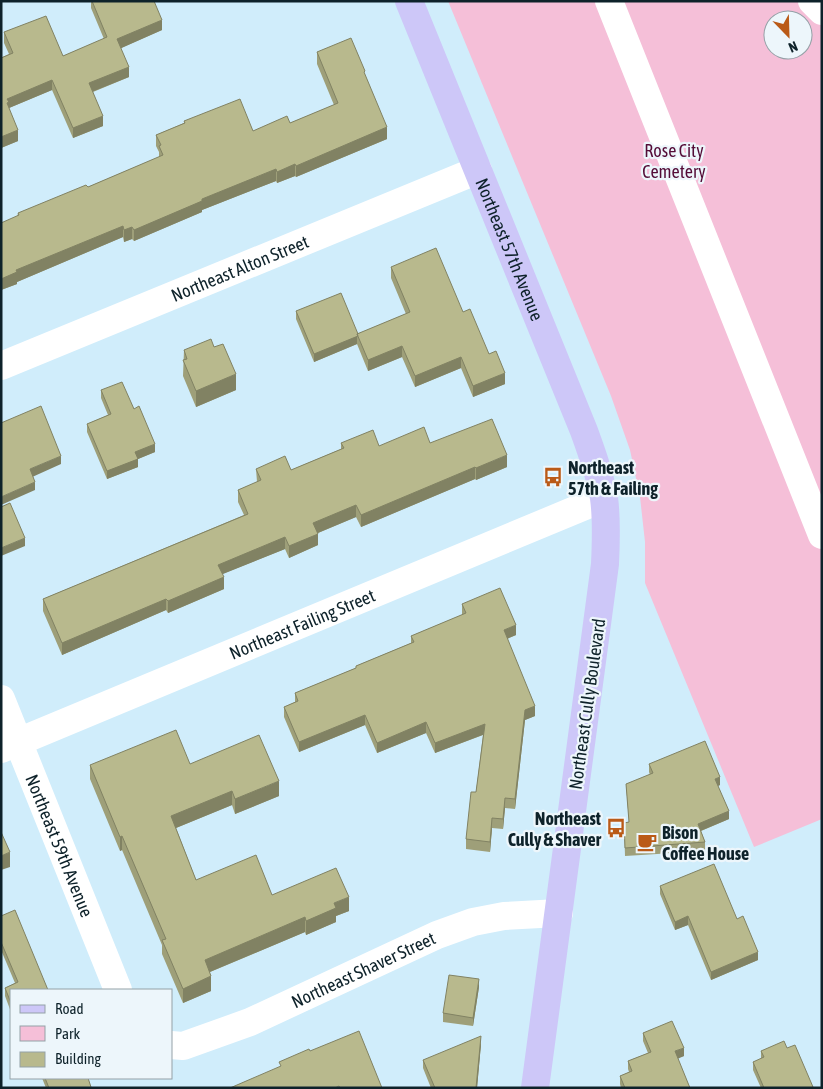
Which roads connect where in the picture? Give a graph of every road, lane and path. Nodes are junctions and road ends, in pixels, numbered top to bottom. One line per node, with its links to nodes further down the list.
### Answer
1 (409, 1): 5 (main road, Northeast 57th Avenue)
2 (609, 1): 8 (street)
3 (812, 1): 4 (street)
4 (822, 11)
5 (478, 170): 6 (street, Northeast Alton Street); 7 (main road, Northeast 57th Avenue)
6 (1, 366)
7 (604, 498): 10 (street, Northeast Failing Street); 11 (main road, Northeast Cully Boulevard)
8 (822, 535)
9 (1, 699): 10 (street, Northeast 59th Avenue)
10 (10, 745): 12 (street, Northeast 59th Avenue)
11 (559, 913): 13 (street, Northeast Shaver Street); 14 (main road, Northeast Cully Boulevard)
12 (118, 989)
13 (172, 1045)
14 (535, 1088)

